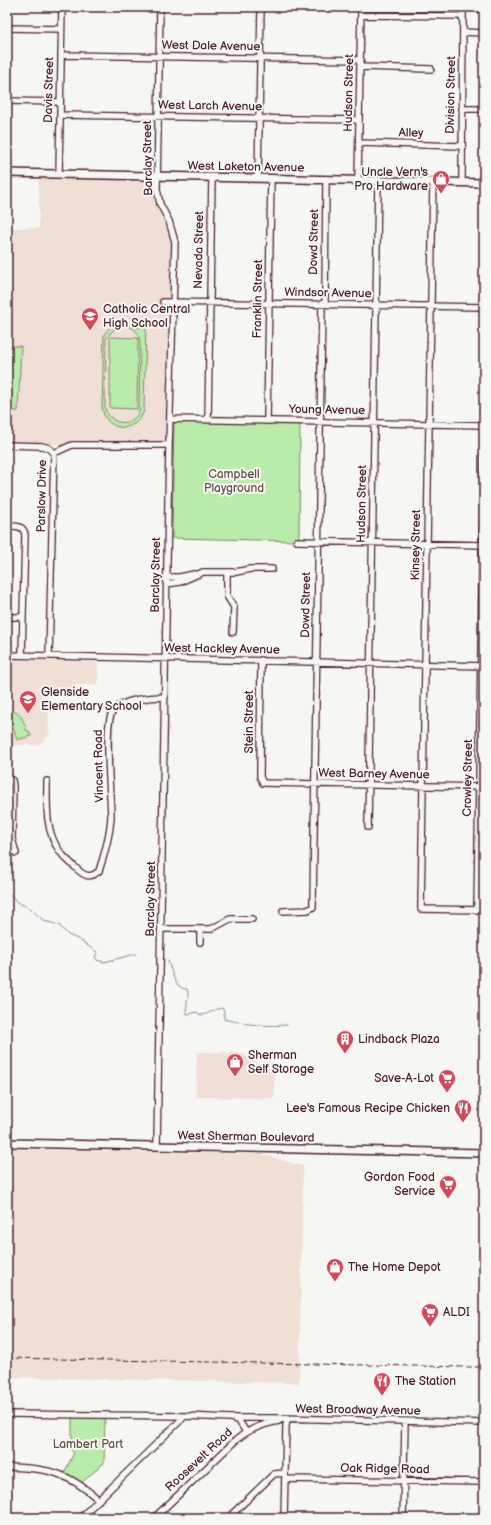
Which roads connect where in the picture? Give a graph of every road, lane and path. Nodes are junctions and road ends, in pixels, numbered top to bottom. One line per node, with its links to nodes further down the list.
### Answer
1 (62, 7): 9 (street, Davis Street)
2 (160, 7): 13 (street, Barclay Street)
3 (260, 7): 14 (street)
4 (361, 7): 6 (street, Hudson Street)
5 (463, 7): 7 (street, Division Street)
6 (361, 15): 7 (street); 15 (street, Hudson Street)
7 (463, 16): 10 (street, Division Street)
8 (7, 28): 9 (street)
9 (61, 30): 12 (street, Davis Street)
10 (463, 32): 11 (street); 20 (street, Division Street)
11 (484, 33)
12 (61, 55): 13 (street, West Dale Avenue); 19 (street, Davis Street)
13 (159, 56): 14 (street, West Dale Avenue); 23 (street, Barclay Street)
14 (260, 58): 15 (street, West Dale Avenue); 24 (street)
15 (361, 60): 16 (street, Hudson Street)
16 (362, 67): 17 (street); 25 (street, Hudson Street)
17 (431, 69)
18 (7, 101): 19 (street)
19 (60, 102): 22 (street, Davis Street)
20 (462, 109): 21 (street); 27 (street, Division Street)
21 (484, 109)
22 (60, 115): 23 (street, West Larch Avenue); 29 (street, Davis Street)
23 (158, 116): 24 (street, West Larch Avenue); 30 (street, Barclay Street)
24 (259, 118): 25 (street, West Larch Avenue); 32 (street)
25 (359, 120): 26 (street, Hudson Street)
26 (359, 143): 27 (street, Alley); 35 (street, Hudson Street)
27 (462, 146): 38 (street, Division Street)
28 (7, 173): 29 (main road, West Laketon Avenue)
29 (59, 174): 30 (main road, West Laketon Avenue)
30 (158, 176): 31 (main road, West Laketon Avenue); 41 (street, Barclay Street)
31 (212, 177): 32 (main road, West Laketon Avenue); 42 (street, Nevada Street)
32 (258, 178): 33 (main road, West Laketon Avenue)
33 (271, 178): 34 (main road, West Laketon Avenue); 43 (street, Franklin Street)
34 (326, 179): 35 (main road, West Laketon Avenue); 44 (street, Dowd Street)
35 (358, 180): 36 (main road, West Laketon Avenue)
36 (378, 180): 37 (main road, West Laketon Avenue); 45 (street, Hudson Street)
37 (433, 182): 38 (main road, West Laketon Avenue); 46 (street, Kinsey Street)
38 (462, 182): 39 (main road, West Laketon Avenue)
39 (484, 182)
40 (163, 302): 41 (street, Windsor Avenue)
41 (172, 302): 42 (street, Windsor Avenue); 48 (street, Barclay Street)
42 (209, 303): 43 (street, Windsor Avenue); 49 (street, Nevada Street)
43 (269, 304): 44 (street, Windsor Avenue); 50 (street, Franklin Street)
44 (323, 304): 45 (street, Windsor Avenue); 51 (street, Dowd Street)
45 (376, 305): 46 (street, Windsor Avenue); 52 (street, Hudson Street)
46 (431, 306): 47 (street, Windsor Avenue); 53 (street, Kinsey Street)
47 (484, 307)
48 (170, 419): 49 (street, Young Avenue); 55 (street, Barclay Street)
49 (208, 419): 50 (street, Young Avenue)
50 (267, 420): 51 (street, Young Avenue)
51 (320, 421): 52 (street, Young Avenue); 61 (street, Dowd Street)
52 (375, 422): 53 (street, Young Avenue); 62 (street, Hudson Street)
53 (429, 423): 54 (street, Young Avenue); 63 (street, Kinsey Street)
54 (484, 424)
55 (169, 445): 57 (street, Parslow Drive); 68 (street, Barclay Street)
56 (7, 446): 57 (street)
57 (54, 453): 75 (street, Parslow Drive)
58 (484, 456): 64 (street, Crowley Street)
59 (7, 526): 71 (street)
60 (297, 541): 61 (street)
61 (318, 542): 62 (street); 78 (street, Dowd Street)
62 (372, 543): 63 (street); 79 (street, Hudson Street)
63 (427, 544): 64 (street); 80 (street, Kinsey Street)
64 (483, 545): 81 (street, Crowley Street)
65 (272, 569): 66 (street)
66 (227, 572): 67 (street); 72 (street)
67 (198, 574): 68 (street); 69 (street)
68 (167, 577): 69 (street, Barclay Street)
69 (167, 584): 76 (street, Barclay Street)
70 (7, 617): 71 (street)
71 (23, 617): 74 (street)
72 (233, 632)
73 (7, 655): 74 (street, West Hackley Avenue)
74 (22, 655): 75 (street, West Hackley Avenue)
75 (49, 656): 76 (street, West Hackley Avenue)
76 (165, 659): 77 (street, West Hackley Avenue); 82 (street, Barclay Street)
77 (261, 660): 78 (street, West Hackley Avenue); 85 (street, Stein Street)
78 (316, 662): 79 (street, West Hackley Avenue); 86 (street, Dowd Street)
79 (371, 663): 80 (street, West Hackley Avenue); 87 (street, Hudson Street)
80 (425, 664): 81 (street, West Hackley Avenue); 88 (street, Kinsey Street)
81 (482, 666): 89 (street, Crowley Street)
82 (165, 697): 84 (street, Vincent Road); 96 (street, Barclay Street)
83 (7, 778): 91 (street)
84 (47, 781)
85 (263, 783): 86 (street, West Barney Avenue)
86 (315, 784): 87 (street, West Barney Avenue); 94 (street, Dowd Street)
87 (369, 786): 88 (street, West Barney Avenue); 90 (street, Hudson Street)
88 (424, 786): 89 (street, West Barney Avenue); 92 (street, Kinsey Street)
89 (481, 787): 92 (street, Crowley Street)
90 (368, 827)
91 (16, 853)
92 (477, 910): 93 (street)
93 (484, 910)
94 (283, 911)
95 (252, 919): 97 (street)
96 (161, 928): 97 (street); 100 (street, Barclay Street)
97 (200, 929): 98 (street)
98 (200, 942)
99 (7, 1143): 100 (main road, West Sherman Boulevard)
100 (157, 1146): 101 (main road, West Sherman Boulevard)
101 (484, 1153)
102 (7, 1414): 103 (street, West Broadway Avenue)
103 (185, 1416): 104 (street, West Broadway Avenue); 113 (street)
104 (231, 1418): 105 (street, West Broadway Avenue); 108 (street)
105 (287, 1419): 106 (street, West Broadway Avenue); 108 (street, Roosevelt Road); 110 (street)
106 (405, 1422): 107 (street, West Broadway Avenue); 111 (street)
107 (484, 1423)
108 (246, 1432): 115 (street, Roosevelt Road)
109 (7, 1468): 113 (street)
110 (285, 1476): 111 (street, Oak Ridge Road); 116 (street); 117 (street)
111 (404, 1480): 112 (street, Oak Ridge Road); 118 (street)
112 (484, 1482)
113 (99, 1500): 114 (street)
114 (80, 1518)
115 (154, 1518)
116 (228, 1518)
117 (284, 1518)
118 (403, 1518)

